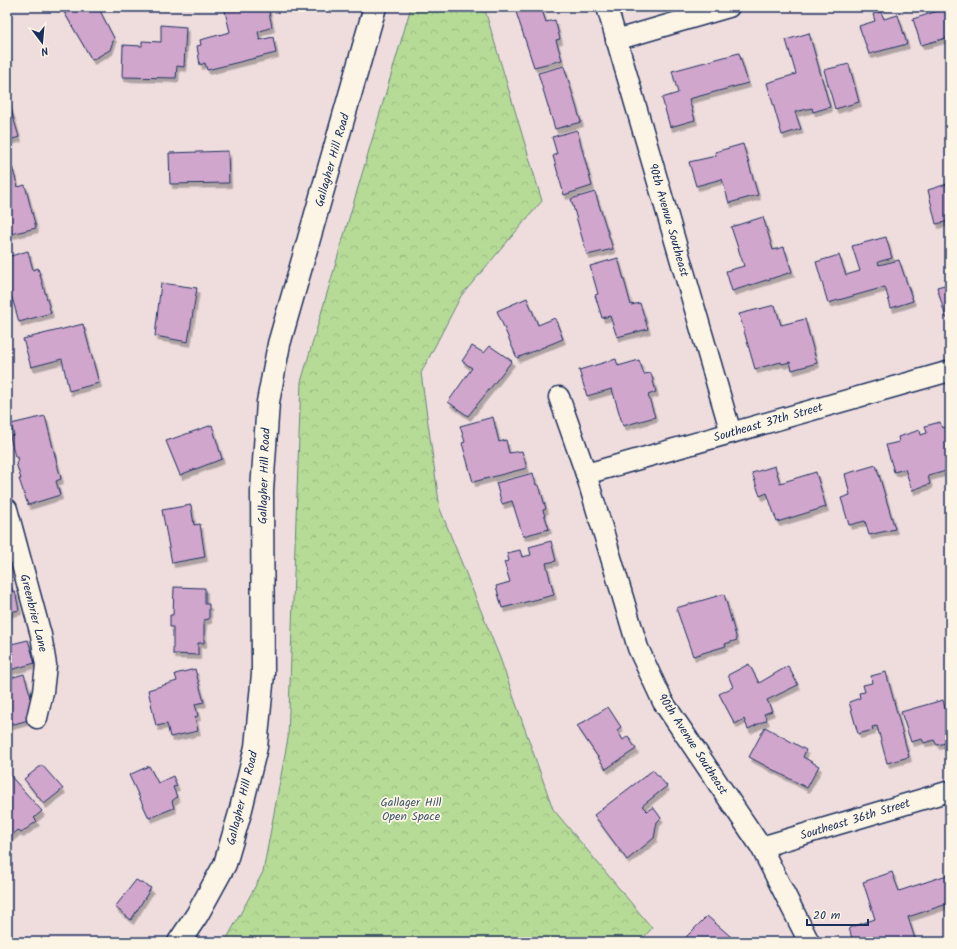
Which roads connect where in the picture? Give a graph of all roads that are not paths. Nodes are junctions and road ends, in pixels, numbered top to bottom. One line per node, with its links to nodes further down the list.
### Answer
1 (375, 7): 13 (street, Gallagher Hill Road)
2 (607, 7): 4 (street, 90th Avenue Southeast)
3 (729, 7): 4 (street)
4 (616, 40): 7 (street, 90th Avenue Southeast)
5 (950, 371): 7 (street, Southeast 37th Street)
6 (560, 397): 8 (street, 90th Avenue Southeast)
7 (731, 433): 8 (street, Southeast 37th Street)
8 (586, 474): 12 (street, 90th Avenue Southeast)
9 (7, 509): 10 (street, Greenbrier Lane)
10 (36, 718)
11 (950, 791): 12 (street, Southeast 36th Street)
12 (761, 847): 14 (street, 90th Avenue Southeast)
13 (179, 942)
14 (809, 942)

